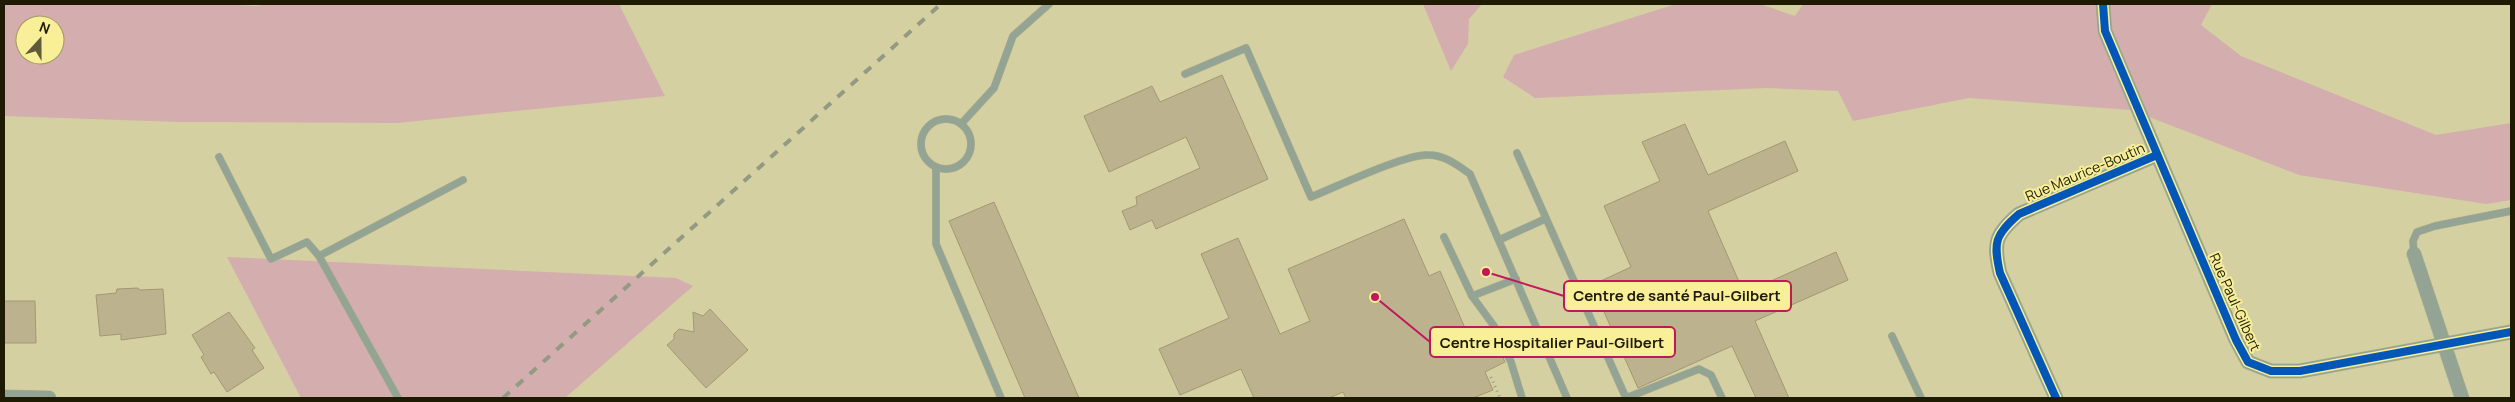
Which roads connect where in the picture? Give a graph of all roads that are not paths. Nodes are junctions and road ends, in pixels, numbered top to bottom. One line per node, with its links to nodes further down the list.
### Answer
1 (1049, 4): 4 (lane)
2 (2102, 4): 6 (street, Rue Paul-Gilbert)
3 (1185, 74): 13 (lane)
4 (961, 124): 8 (lane); 8 (lane)
5 (1517, 153): 11 (lane)
6 (2158, 155): 20 (street, Rue Paul-Gilbert); 29 (street, Rue Maurice-Boutin)
7 (219, 157): 15 (lane)
8 (936, 168): 24 (lane)
9 (463, 180): 15 (lane)
10 (2511, 211): 14 (lane)
11 (1545, 219): 13 (lane); 27 (lane)
12 (1444, 237): 17 (lane)
13 (1499, 240): 16 (lane)
14 (2414, 254): 20 (street)
15 (319, 256): 23 (lane)
16 (1516, 279): 17 (lane); 26 (lane)
17 (1472, 296): 25 (lane)
18 (2511, 332): 20 (street, Rue Paul-Gilbert)
19 (1892, 336): 28 (lane)
20 (2444, 344): 30 (street)
21 (4, 396): 22 (street)
22 (49, 398)
23 (398, 398)
24 (1001, 398)
25 (1522, 398)
26 (1567, 398)
27 (1722, 398)
28 (1921, 398)
29 (2056, 398)
30 (2462, 398)

